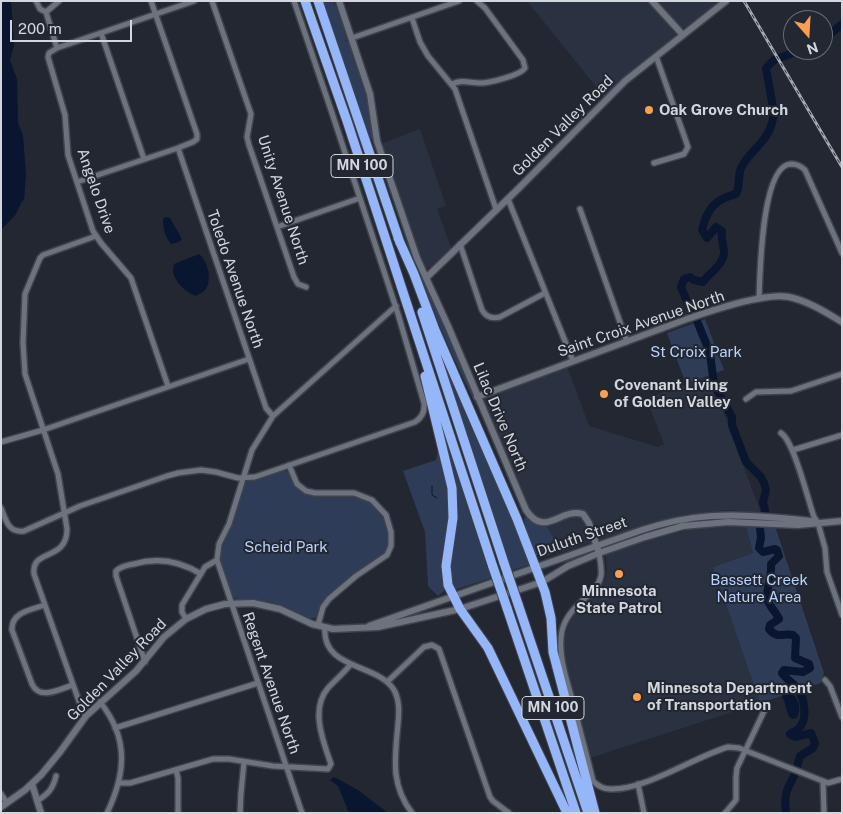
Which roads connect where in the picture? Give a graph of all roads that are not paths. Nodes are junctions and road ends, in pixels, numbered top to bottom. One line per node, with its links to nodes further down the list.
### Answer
1 (36, 1): 14 (street)
2 (59, 1): 14 (street)
3 (151, 1): 15 (street)
4 (194, 1): 15 (street)
5 (212, 1): 31 (street, Unity Avenue North)
6 (294, 1): 27 (street)
7 (305, 1): 42 (highway, MN 100)
8 (318, 1): 33 (highway, MN 100)
9 (339, 1): 19 (street, Lilac Drive North)
10 (459, 1): 16 (street)
11 (652, 1): 18 (street)
12 (726, 1): 18 (street, Golden Valley Road)
13 (479, 3): 22 (street)
14 (46, 12): 20 (street)
15 (155, 15): 17 (street); 23 (street)
16 (412, 18): 19 (street); 22 (street)
17 (101, 33): 20 (street); 24 (street)
18 (683, 35): 21 (street, Golden Valley Road)
19 (352, 38): 36 (street, Lilac Drive North)
20 (57, 48): 26 (street, Angelo Drive)
21 (656, 56): 25 (street); 28 (street, Golden Valley Road)
22 (452, 84): 29 (street)
23 (178, 148): 24 (street); 44 (street, Toledo Avenue North)
24 (144, 159): 26 (street)
25 (654, 163)
26 (77, 182): 32 (street, Angelo Drive)
27 (360, 198): 31 (street); 40 (street)
28 (508, 199): 29 (street, Golden Valley Road); 38 (street)
29 (496, 209): 34 (street, Golden Valley Road)
30 (580, 209): 43 (street)
31 (277, 227): 37 (street, Unity Avenue North)
32 (96, 236): 47 (street, Angelo Drive); 51 (street)
33 (398, 238): 65 (highway); 111 (highway, MN 100, bridge)
34 (460, 244): 36 (street, Golden Valley Road); 38 (street)
35 (842, 253): 39 (street)
36 (426, 278): 48 (street, Lilac Drive North)
37 (306, 287)
38 (545, 293): 45 (street)
39 (759, 299): 41 (street, Saint Croix Avenue North); 43 (street, Saint Croix Avenue North)
40 (396, 306): 50 (street); 56 (street)
41 (842, 322)
42 (416, 332): 68 (highway); 110 (highway, MN 100, bridge)
43 (627, 342): 45 (street, Saint Croix Avenue North)
44 (249, 359): 47 (street); 50 (street, Toledo Avenue North)
45 (574, 361): 48 (street, Saint Croix Avenue North)
46 (842, 374): 49 (street)
47 (168, 386): 51 (street)
48 (477, 397): 62 (street, Lilac Drive North)
49 (746, 399)
50 (273, 416): 57 (street)
51 (43, 430): 54 (street); 59 (street)
52 (781, 433): 55 (street)
53 (842, 435): 55 (street)
54 (1, 442)
55 (793, 450): 60 (street)
56 (289, 465): 57 (street); 74 (street)
57 (244, 478): 59 (street); 64 (street)
58 (1, 508): 59 (street)
59 (64, 512): 70 (street)
60 (818, 522): 61 (street, Duluth Street); 62 (street, Duluth Street); 63 (street, Duluth Street); 72 (street)
61 (842, 522)
62 (596, 546): 63 (street, Lilac Drive North); 65 (street, Duluth Street)
63 (598, 553): 67 (street, Duluth Street); 97 (street, Lilac Drive North)
64 (217, 560): 66 (street, Golden Valley Road); 69 (street, Regent Avenue North)
65 (536, 567): 67 (highway); 68 (street, Duluth Street)
66 (201, 574): 73 (street, Golden Valley Road); 77 (street)
67 (542, 582): 71 (street, Duluth Street); 112 (highway)
68 (452, 596): 71 (highway); 76 (street, Duluth Street)
69 (231, 603): 73 (street, Duluth Street); 74 (street, Duluth Street); 81 (street, Regent Avenue North)
70 (45, 605): 82 (street); 82 (street)
71 (460, 609): 76 (street, Duluth Street); 109 (highway)
72 (842, 615)
73 (186, 619): 77 (street, Golden Valley Road)
74 (318, 625): 75 (street, Duluth Street)
75 (325, 627): 76 (street, Duluth Street); 78 (street)
76 (363, 628)
77 (145, 662): 83 (street, Golden Valley Road)
78 (350, 665): 80 (street); 90 (street)
79 (825, 680): 86 (street)
80 (387, 682): 107 (street); 108 (street)
81 (258, 683): 87 (street); 90 (street, Regent Avenue North)
82 (72, 684): 85 (street)
83 (100, 702): 85 (street, Golden Valley Road); 87 (street)
84 (766, 708): 88 (street)
85 (86, 716): 96 (street, Golden Valley Road)
86 (842, 716)
87 (116, 728): 95 (street)
88 (745, 751): 94 (street); 97 (street); 114 (street)
89 (244, 762): 90 (street); 91 (street); 105 (street)
90 (287, 767): 106 (street, Regent Avenue North)
91 (176, 770): 95 (street); 104 (street)
92 (56, 776): 100 (street)
93 (842, 779): 94 (street)
94 (823, 781): 115 (street)
95 (119, 783): 103 (street)
96 (32, 784): 98 (street, Golden Valley Road); 100 (street)
97 (638, 784): 113 (street)
98 (25, 790): 100 (street); 101 (street, Golden Valley Road)
99 (1, 794): 101 (street)
100 (36, 801): 102 (street)
101 (4, 805)
102 (40, 813)
103 (107, 813)
104 (178, 813)
105 (240, 813)
106 (302, 813)
107 (412, 813)
108 (509, 813)
109 (567, 813)
110 (576, 813)
111 (588, 813)
112 (595, 813)
113 (644, 813)
114 (725, 813)
115 (824, 813)

